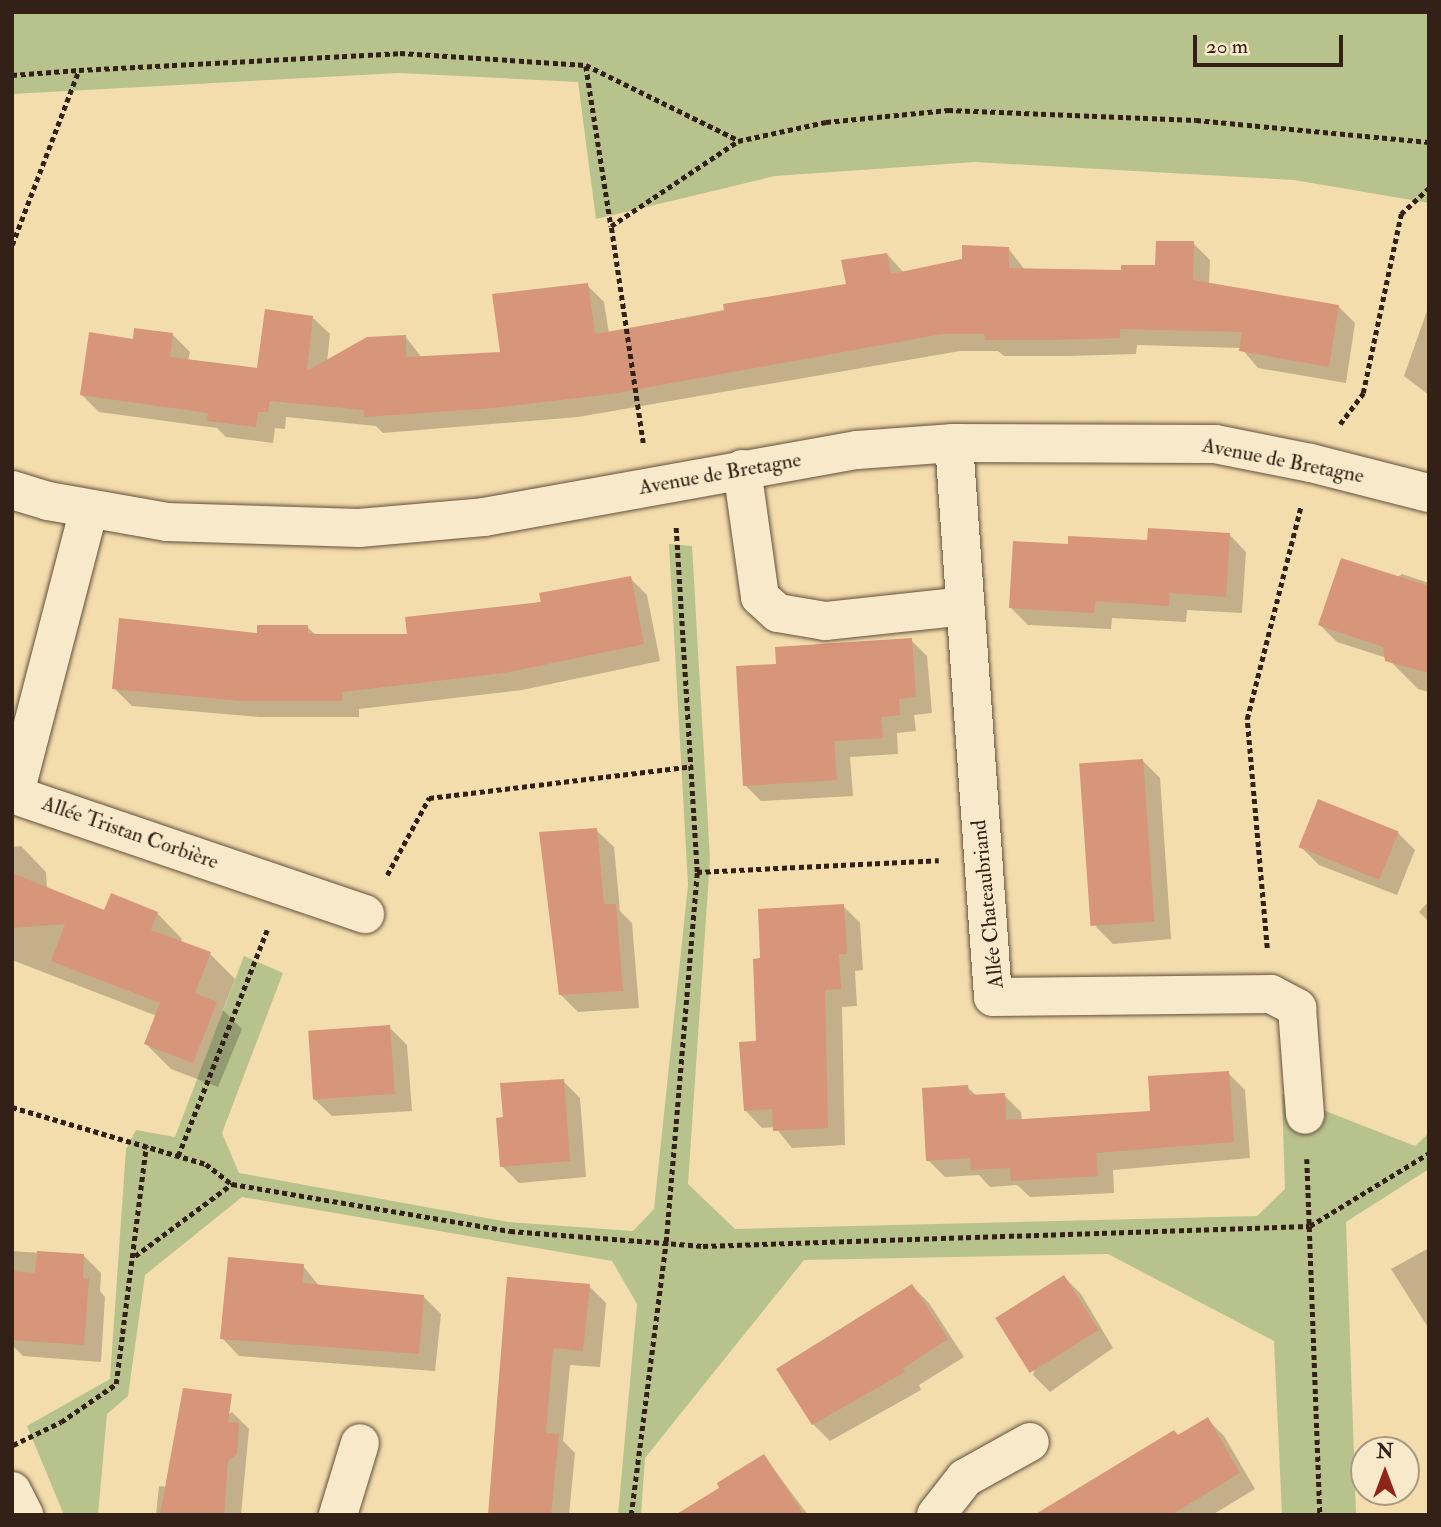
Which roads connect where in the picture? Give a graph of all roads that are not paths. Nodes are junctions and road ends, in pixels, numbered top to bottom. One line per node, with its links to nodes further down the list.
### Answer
1 (954, 443): 2 (street, Avenue de Bretagne); 4 (street, Avenue de Bretagne); 6 (street, Allée Chateaubriand)
2 (742, 469): 5 (street, Avenue de Bretagne); 6 (street)
3 (12, 489): 5 (street, Avenue de Bretagne)
4 (1429, 493)
5 (89, 509): 7 (street, Allée Tristan Corbière)
6 (965, 606): 9 (street, Allée Chateaubriand)
7 (14, 793): 8 (street, Allée Tristan Corbière)
8 (365, 914)
9 (1305, 1115)
10 (1030, 1442): 15 (street)
11 (360, 1443): 14 (street)
12 (12, 1491): 13 (street)
13 (24, 1515)
14 (338, 1515)
15 (936, 1515)

